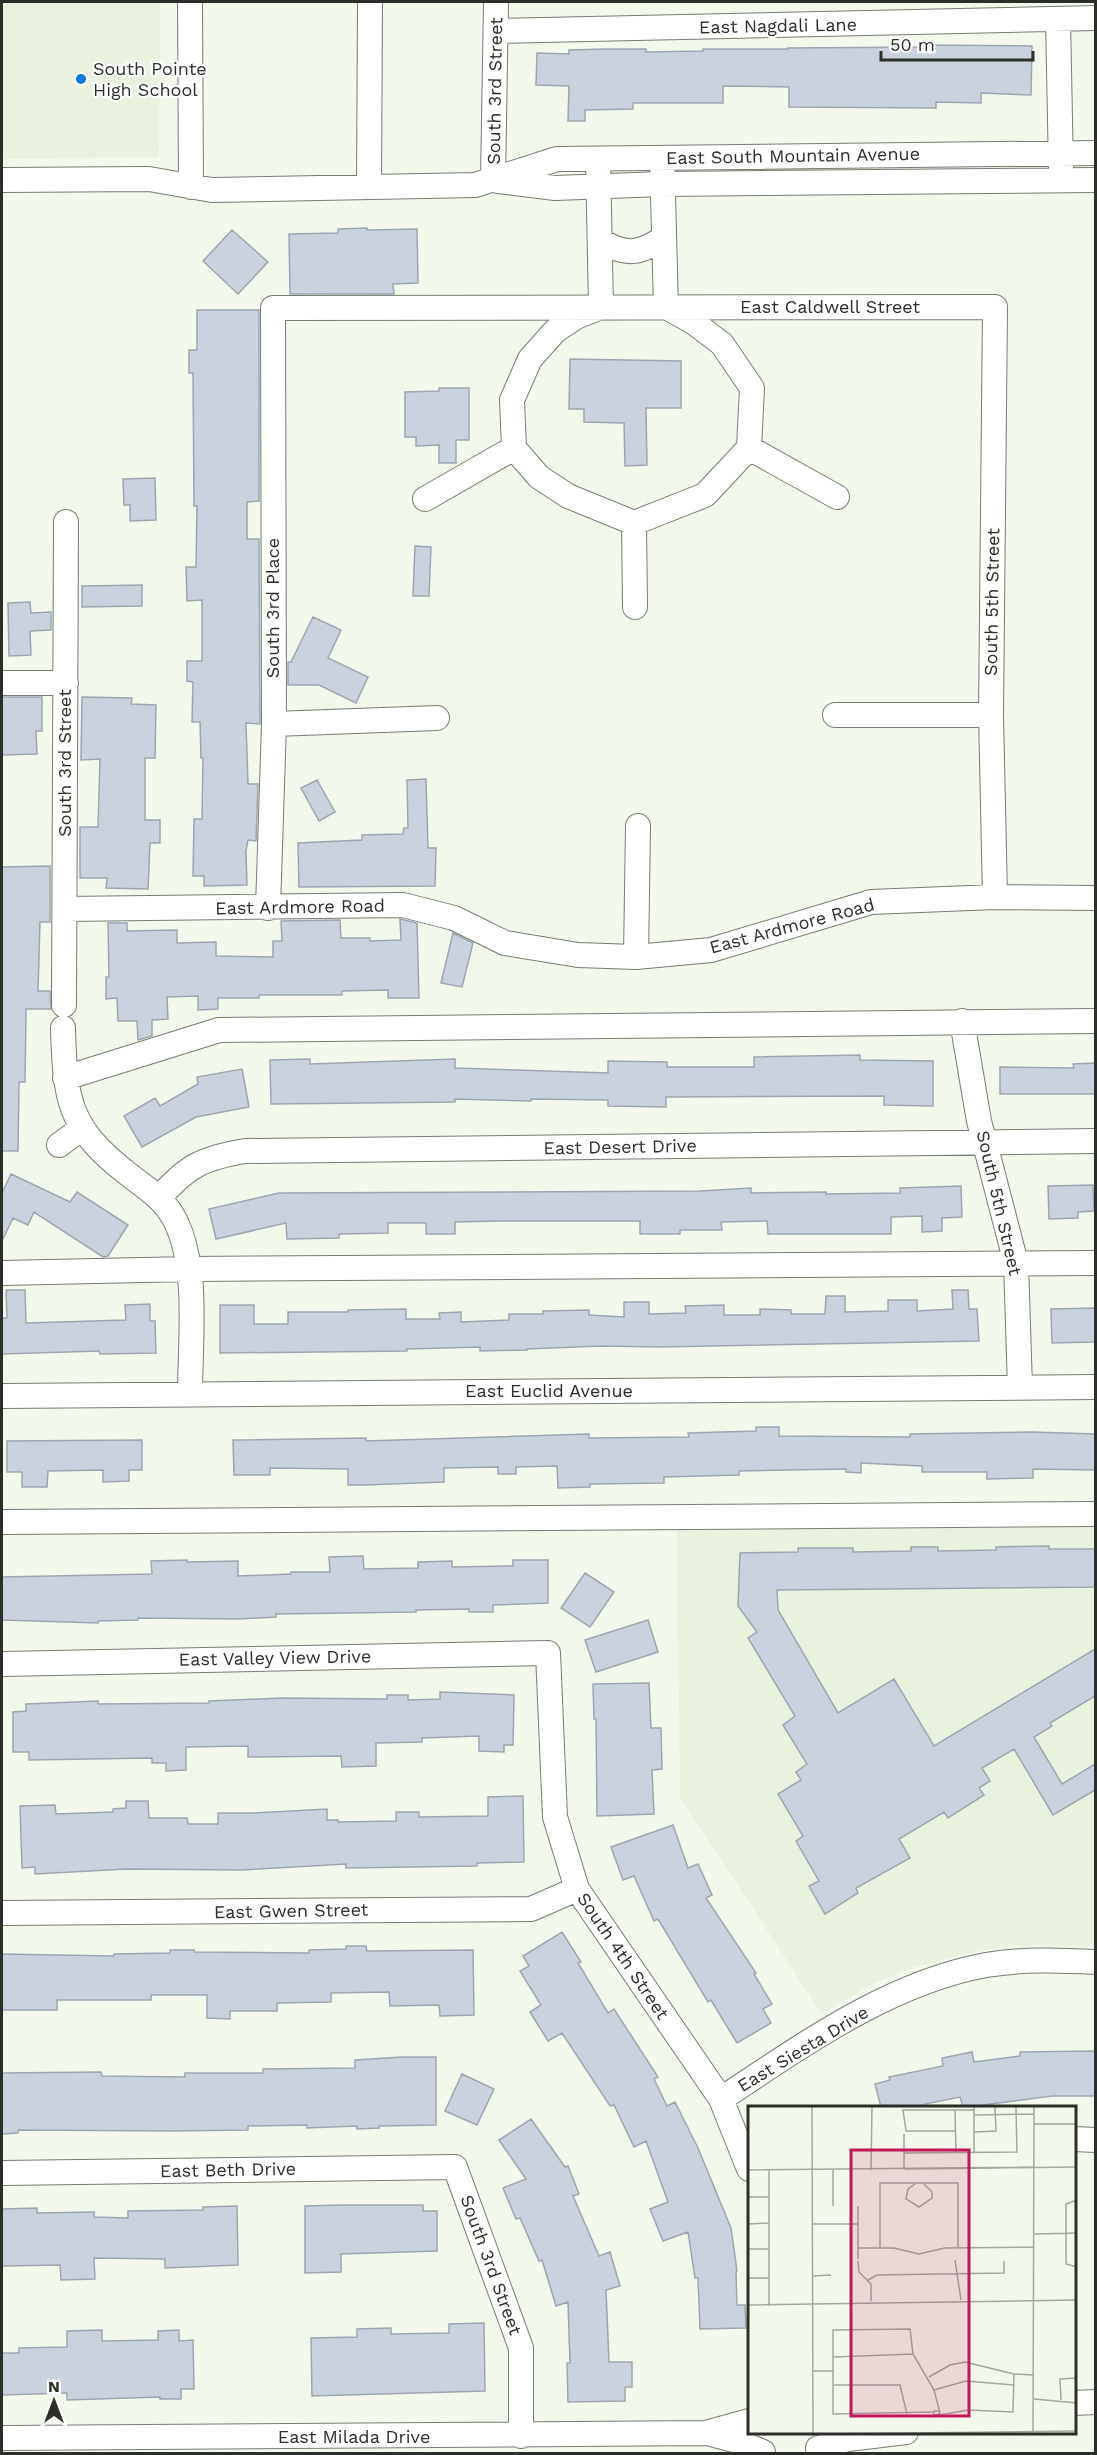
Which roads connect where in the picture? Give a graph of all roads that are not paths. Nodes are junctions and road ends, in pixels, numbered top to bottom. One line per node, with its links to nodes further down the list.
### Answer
1 (190, 2): 17 (street)
2 (370, 2): 18 (street)
3 (496, 2): 7 (street, South 3rd Street)
4 (969, 12): 6 (street, East Nagdali Lane); 7 (street, East Nagdali Lane)
5 (1095, 18): 6 (street, East Nagdali Lane)
6 (1058, 19): 9 (street)
7 (496, 31): 13 (street, South 3rd Street)
8 (1095, 153): 9 (street, East South Mountain Avenue)
9 (1060, 154): 10 (street, East South Mountain Avenue); 14 (street)
10 (662, 158): 11 (street, East South Mountain Avenue); 16 (street)
11 (598, 159): 13 (street, East South Mountain Avenue); 19 (street)
12 (2, 180): 17 (street, East South Mountain Avenue)
13 (493, 180): 18 (street, East South Mountain Avenue); 19 (street, East South Mountain Avenue)
14 (1061, 180): 15 (street, East South Mountain Avenue); 16 (street, East South Mountain Avenue)
15 (1095, 180)
16 (663, 184): 19 (street, East South Mountain Avenue); 20 (street)
17 (191, 187): 18 (street, East South Mountain Avenue)
18 (369, 187)
19 (599, 187): 21 (street)
20 (663, 238): 21 (street); 22 (street)
21 (601, 241): 25 (street)
22 (666, 307): 23 (street, East Caldwell Street); 25 (street, East Caldwell Street); 27 (street, East Caldwell Street)
23 (995, 307): 35 (street, South 5th Street)
24 (273, 308): 25 (street, East Caldwell Street); 38 (street, South 3rd Place)
25 (601, 308): 26 (street, East Caldwell Street)
26 (514, 448): 29 (street); 31 (street)
27 (750, 448): 28 (street); 31 (street)
28 (837, 497)
29 (425, 499)
30 (66, 522): 34 (street, South 3rd Street)
31 (634, 523): 32 (street)
32 (635, 607)
33 (2, 683): 34 (street)
34 (66, 683): 43 (street, South 3rd Street)
35 (991, 715): 36 (street); 40 (street, South 5th Street)
36 (835, 716)
37 (436, 718): 38 (street)
38 (274, 724): 42 (street, South 3rd Place)
39 (638, 826): 44 (street)
40 (995, 897): 41 (street, East Ardmore Road); 44 (street, East Ardmore Road)
41 (1095, 898)
42 (268, 908): 43 (street, East Ardmore Road); 44 (street, East Ardmore Road)
43 (65, 909): 47 (street, South 3rd Street)
44 (636, 957)
45 (962, 1021): 46 (street); 47 (street); 50 (street, South 5th Street)
46 (1095, 1021)
47 (65, 1078): 48 (street, South 3rd Street)
48 (81, 1129): 51 (street); 52 (street, South 3rd Street)
49 (1095, 1141): 50 (street, East Desert Drive)
50 (985, 1143): 52 (street, East Desert Drive); 53 (street, South 5th Street)
51 (59, 1145)
52 (160, 1197): 55 (street, South 3rd Street)
53 (1016, 1263): 54 (street); 55 (street); 58 (street, South 5th Street)
54 (1095, 1263)
55 (190, 1269): 56 (street); 59 (street, South 3rd Street)
56 (2, 1273)
57 (1095, 1386): 58 (street, East Euclid Avenue)
58 (1020, 1387): 59 (street, East Euclid Avenue)
59 (190, 1394): 60 (street, East Euclid Avenue)
60 (2, 1396)
61 (1095, 1514): 62 (street)
62 (2, 1522)
63 (548, 1653): 64 (street, East Valley View Drive); 65 (street, South 4th Street)
64 (2, 1664)
65 (577, 1889): 66 (street, East Gwen Street); 68 (street, South 4th Street)
66 (2, 1913)
67 (1095, 1962): 68 (street, East Siesta Drive)
68 (721, 2099): 71 (street, South 4th Street)
69 (1076, 2139): 70 (street)
70 (1095, 2139)
71 (748, 2166)
72 (455, 2167): 73 (street, East Beth Drive); 79 (street, South 3rd Street)
73 (2, 2173)
74 (1095, 2402): 75 (street)
75 (1076, 2403)
76 (748, 2421): 77 (street, East Milada Drive)
77 (706, 2433): 79 (street, East Milada Drive); 82 (street, East Milada Drive)
78 (884, 2434): 81 (street)
79 (521, 2436): 80 (street, East Milada Drive)
80 (2, 2438)
81 (818, 2445)
82 (762, 2446)

